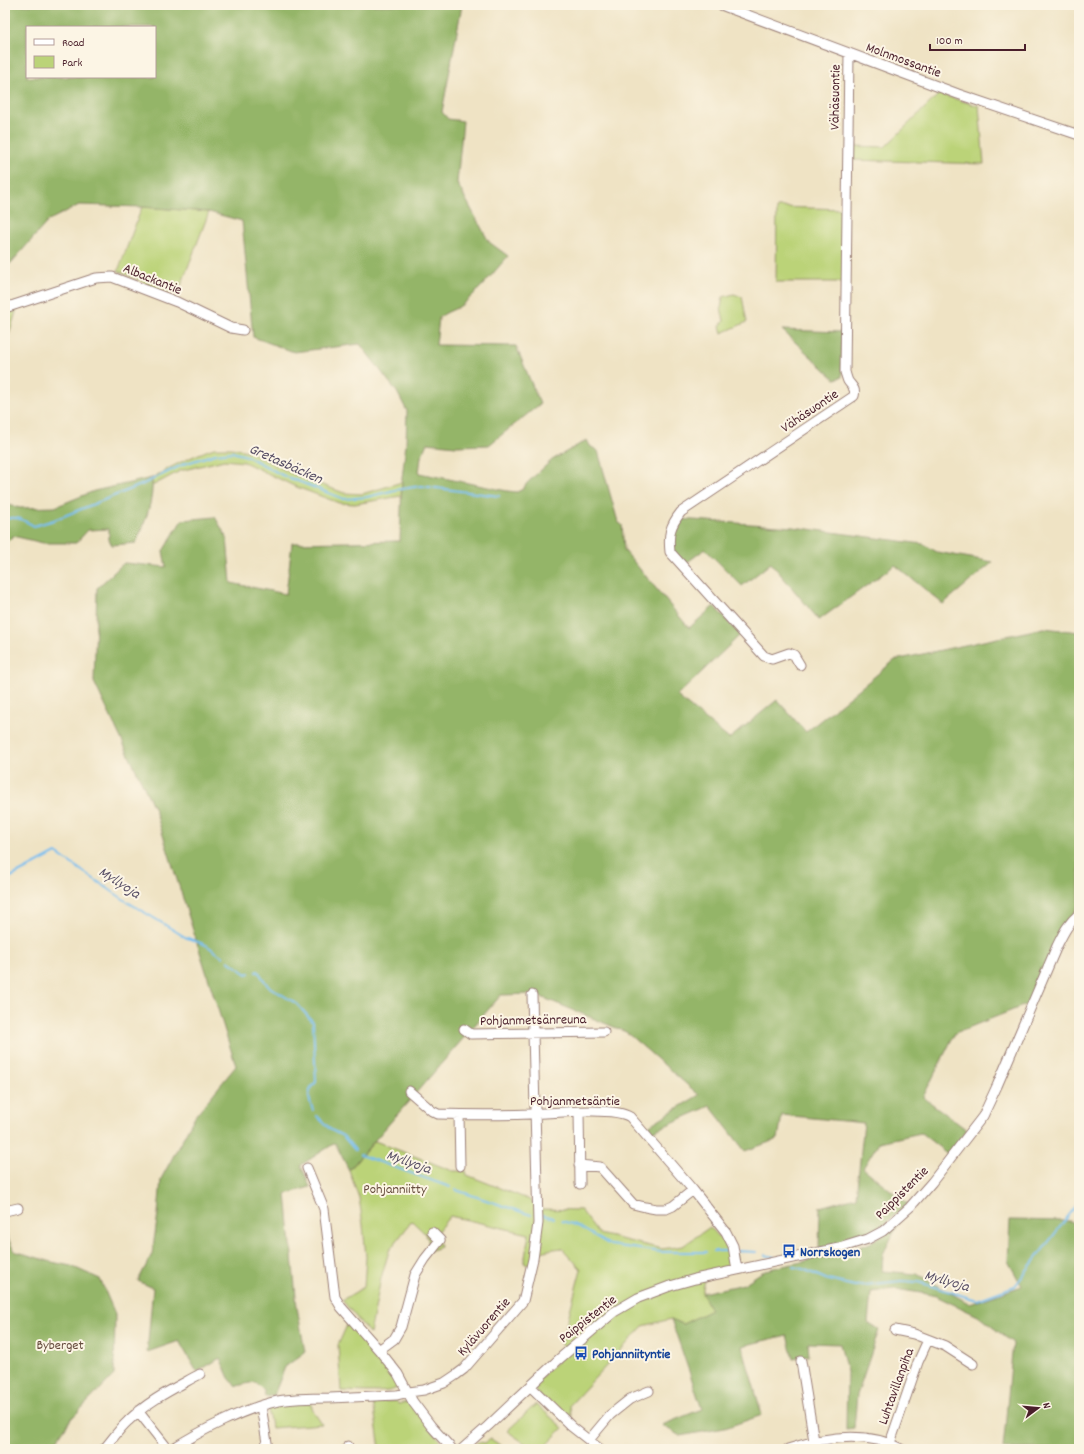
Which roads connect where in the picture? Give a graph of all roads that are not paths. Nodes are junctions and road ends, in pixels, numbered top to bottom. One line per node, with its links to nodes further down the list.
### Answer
1 (721, 5): 2 (street, Molnmossantie)
2 (849, 54): 3 (street, Molnmossantie); 6 (street, Vähäsuontie)
3 (1079, 136)
4 (5, 308): 5 (street, Albackantie)
5 (243, 330)
6 (800, 666)
7 (1079, 914): 24 (street, Paippistentie)
8 (532, 995): 11 (street, Kylävuorentie)
9 (464, 1029): 11 (street, Pohjanmetsänreuna)
10 (604, 1032): 11 (street, Pohjanmetsänreuna)
11 (533, 1033): 14 (street, Kylävuorentie)
12 (409, 1091): 15 (street, Pohjanmetsäntie)
13 (579, 1111): 14 (street, Pohjanmetsäntie); 16 (street); 20 (street, Pohjanmetsäntie)
14 (534, 1114): 15 (street, Pohjanmetsäntie); 33 (street, Kylävuorentie)
15 (459, 1115): 17 (street)
16 (579, 1164): 19 (street); 20 (street)
17 (460, 1166)
18 (307, 1168): 27 (street)
19 (580, 1184)
20 (693, 1190): 24 (street, Pohjanmetsäntie)
21 (18, 1208): 22 (street)
22 (5, 1211)
23 (432, 1232): 27 (street)
24 (737, 1270): 31 (street, Paippistentie)
25 (895, 1330): 26 (street, Luhtavillanpiha)
26 (928, 1340): 29 (street, Luhtavillanpiha); 38 (street, Luhtavillanpiha)
27 (379, 1350): 33 (street)
28 (800, 1362): 37 (street)
29 (973, 1364)
30 (200, 1374): 35 (street)
31 (531, 1387): 36 (street); 44 (street, Paippistentie)
32 (649, 1391): 36 (street)
33 (409, 1392): 34 (street, Kylävuorentie); 43 (street)
34 (261, 1406): 41 (street, Kylävuorentie); 42 (street)
35 (138, 1411): 39 (street); 40 (street)
36 (589, 1440): 45 (street)
37 (814, 1441): 38 (street); 46 (street)
38 (890, 1443): 47 (street)
39 (104, 1449)
40 (168, 1449)
41 (172, 1449)
42 (268, 1449)
43 (452, 1449)
44 (462, 1449)
45 (600, 1449)
46 (788, 1449)
47 (901, 1449)

